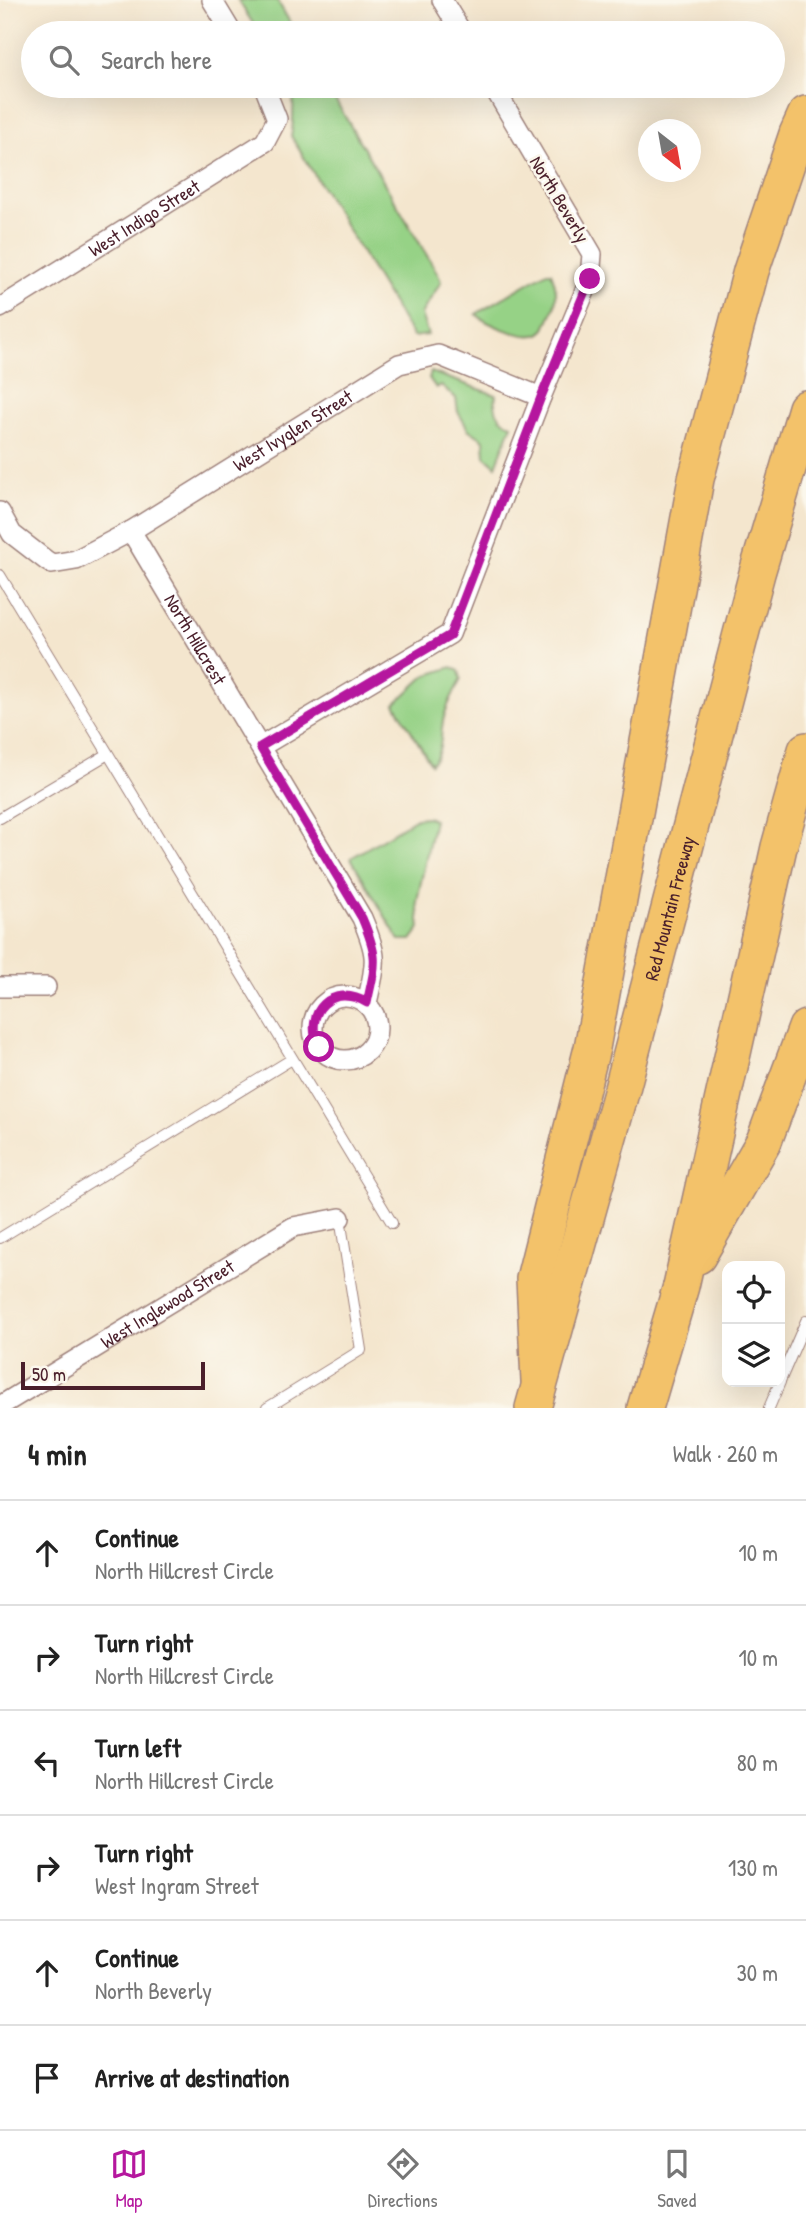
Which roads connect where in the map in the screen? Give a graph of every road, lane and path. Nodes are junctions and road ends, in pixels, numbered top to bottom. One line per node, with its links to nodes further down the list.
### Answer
1 (212, 0): 3 (street)
2 (442, 0): 4 (street)
3 (225, 21)
4 (455, 21)
5 (269, 98): 8 (street, West Indigo Street)
6 (500, 98): 9 (street, North Beverly)
7 (806, 114): 30 (highway)
8 (0, 308)
9 (541, 397): 12 (street, West Ivyglen Street); 14 (street, North Beverly)
10 (806, 408): 30 (highway, Red Mountain Freeway)
11 (0, 512): 12 (street, West Ivyglen Street)
12 (131, 531): 14 (street, North Hillcrest)
13 (0, 575): 16 (lane)
14 (260, 747): 20 (street, North Hillcrest)
15 (806, 751): 26 (highway)
16 (108, 754): 17 (lane); 22 (lane)
17 (0, 818)
18 (46, 987): 19 (street)
19 (0, 988)
20 (367, 1003)
21 (806, 1028): 26 (highway)
22 (292, 1059): 24 (lane); 25 (lane)
23 (340, 1217): 31 (street, West Inglewood Street); 32 (lane)
24 (392, 1223)
25 (0, 1238)
26 (681, 1286): 33 (highway)
27 (806, 1321): 28 (lane)
28 (785, 1370)
29 (778, 1387): 34 (lane)
30 (536, 1395)
31 (0, 1406)
32 (267, 1408)
33 (645, 1408)
34 (769, 1408)

